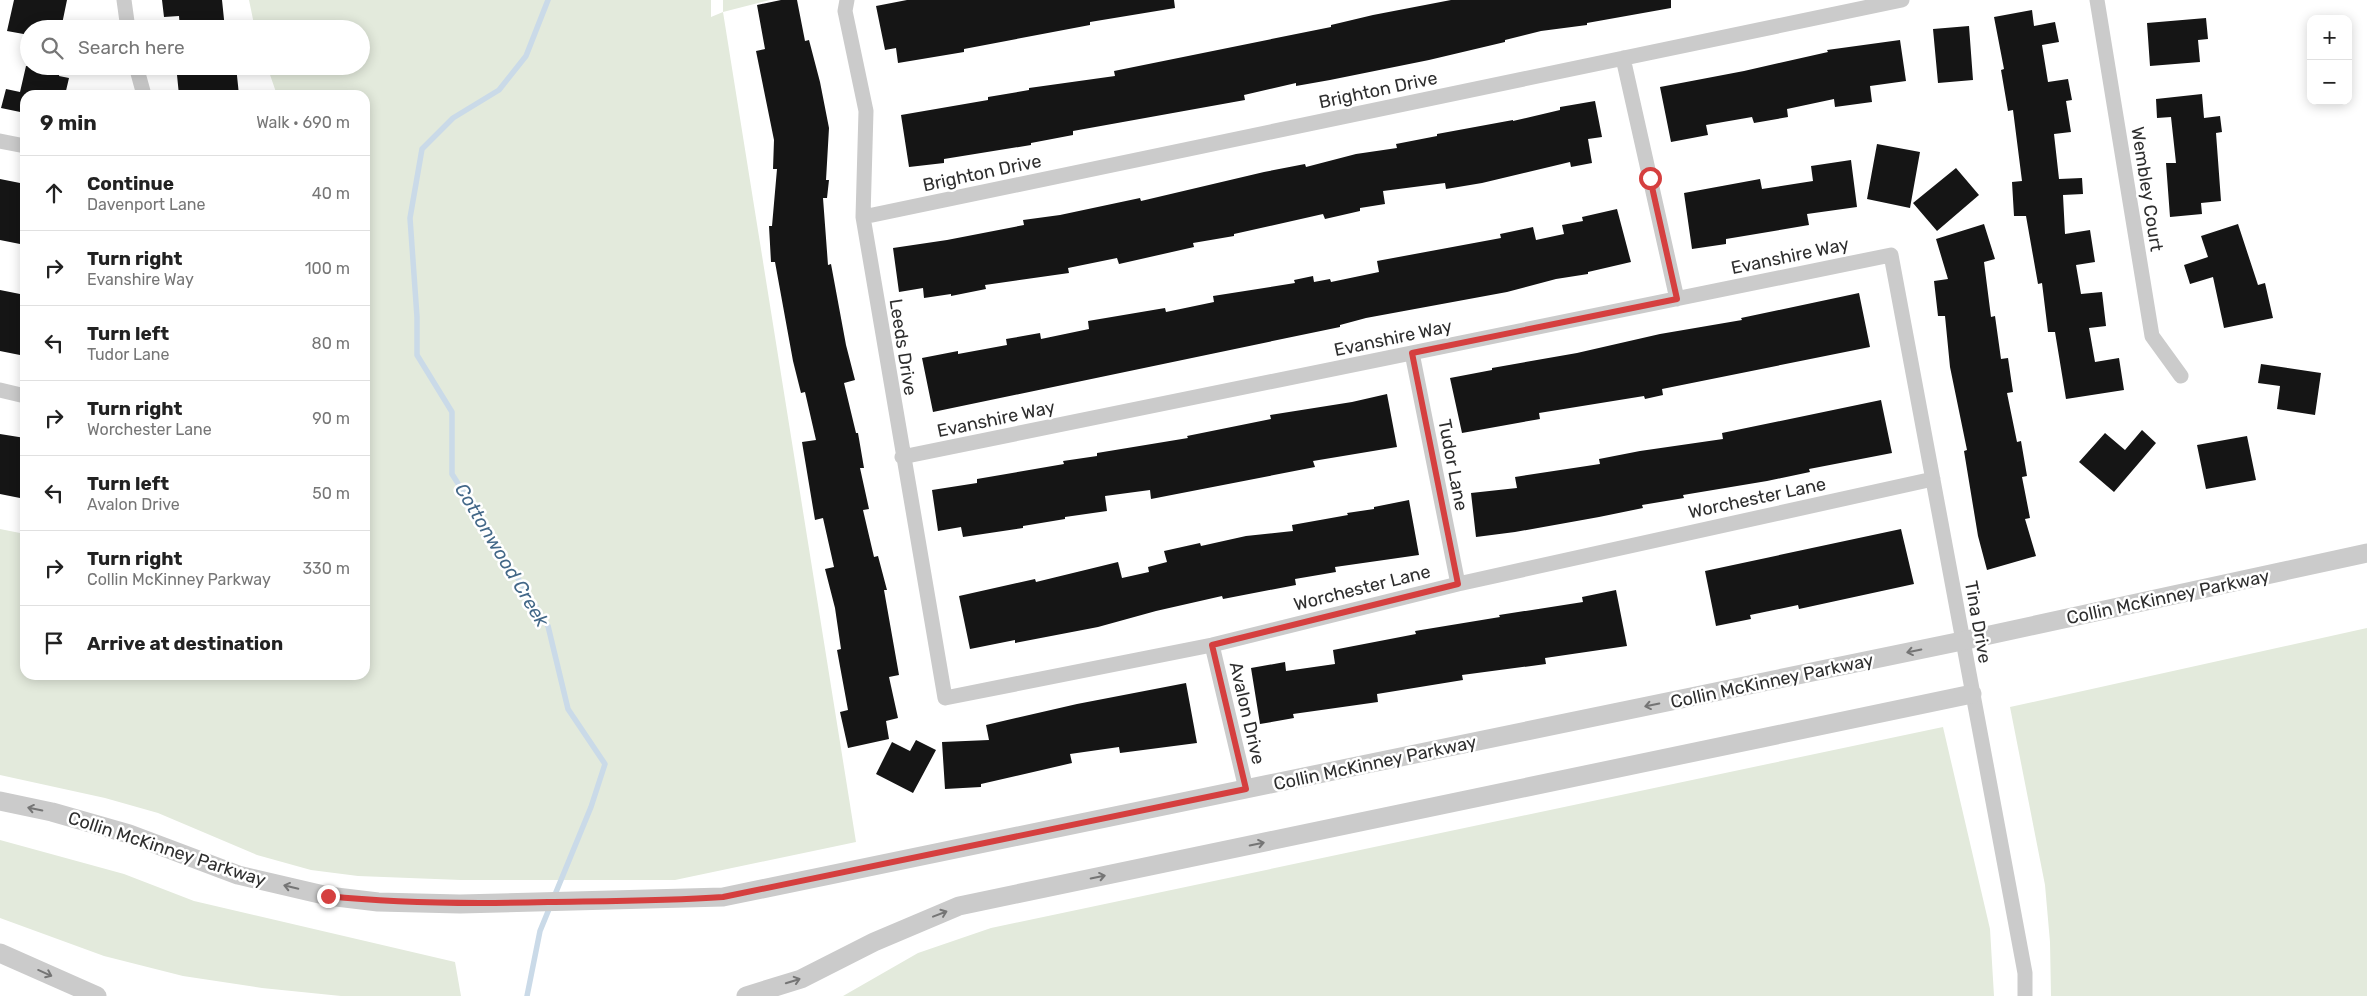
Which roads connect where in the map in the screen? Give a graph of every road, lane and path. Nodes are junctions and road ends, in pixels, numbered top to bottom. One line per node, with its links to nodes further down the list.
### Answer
1 (124, 0): 6 (street)
2 (846, 0): 12 (street, Leeds Drive)
3 (1902, 0): 5 (street, Brighton Drive)
4 (2097, 0): 16 (street, Wembley Court)
5 (1844, 6): 7 (street, Brighton Drive)
6 (127, 20)
7 (1623, 58): 12 (street, Brighton Drive); 14 (street)
8 (138, 75): 9 (street)
9 (143, 90)
10 (0, 140): 11 (street)
11 (20, 145)
12 (863, 217): 19 (street, Leeds Drive)
13 (1891, 255): 14 (street, Evanshire Way); 20 (street, Tina Drive)
14 (1677, 299): 15 (street, Evanshire Way)
15 (1412, 353): 19 (street, Evanshire Way); 22 (street, Tudor Lane)
16 (2181, 376)
17 (0, 390): 18 (street)
18 (20, 395)
19 (902, 457): 26 (street, Leeds Drive)
20 (1933, 479): 22 (street, Worchester Lane); 23 (street, Tina Drive)
21 (2367, 553): 23 (street, Collin McKinney Parkway)
22 (1458, 584): 24 (street, Worchester Lane)
23 (1962, 641): 25 (street, Tina Drive); 27 (street, Collin McKinney Parkway, one-way to 27)
24 (1212, 645): 26 (street, Worchester Lane); 27 (street, Avalon Drive)
25 (1972, 694): 31 (street, one-way to 25); 32 (street, Tina Drive)
26 (945, 698)
27 (1246, 789): 28 (street, Collin McKinney Parkway, one-way to 28)
28 (0, 801)
29 (0, 954): 30 (street, one-way to 30)
30 (97, 996)
31 (746, 996)
32 (2025, 996)

